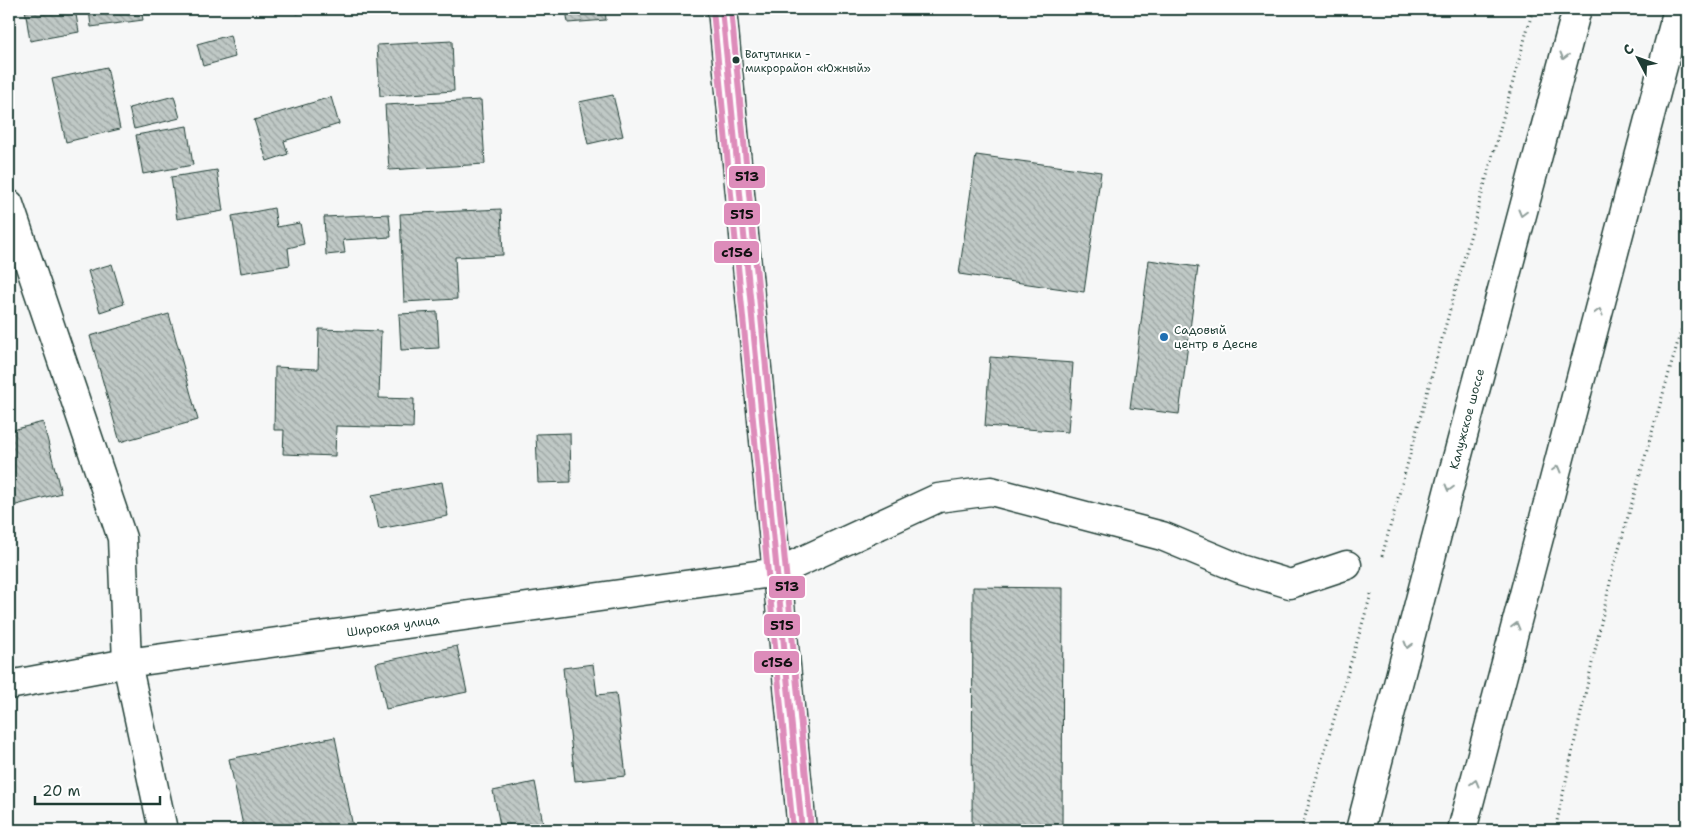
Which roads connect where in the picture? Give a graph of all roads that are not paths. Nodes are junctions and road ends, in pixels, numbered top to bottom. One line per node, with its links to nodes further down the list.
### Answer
1 (722, 9): 6 (main road)
2 (1577, 9): 11 (main road, Калужское шоссе, one-way to 11)
3 (1678, 9): 12 (main road, one-way to 3)
4 (9, 204): 7 (main road)
5 (1347, 565): 6 (main road, Широкая улица)
6 (778, 572): 7 (main road, Широкая улица); 9 (main road)
7 (127, 663): 8 (main road, Широкая улица); 10 (main road)
8 (9, 685)
9 (802, 826)
10 (163, 830)
11 (1360, 830)
12 (1462, 830)

